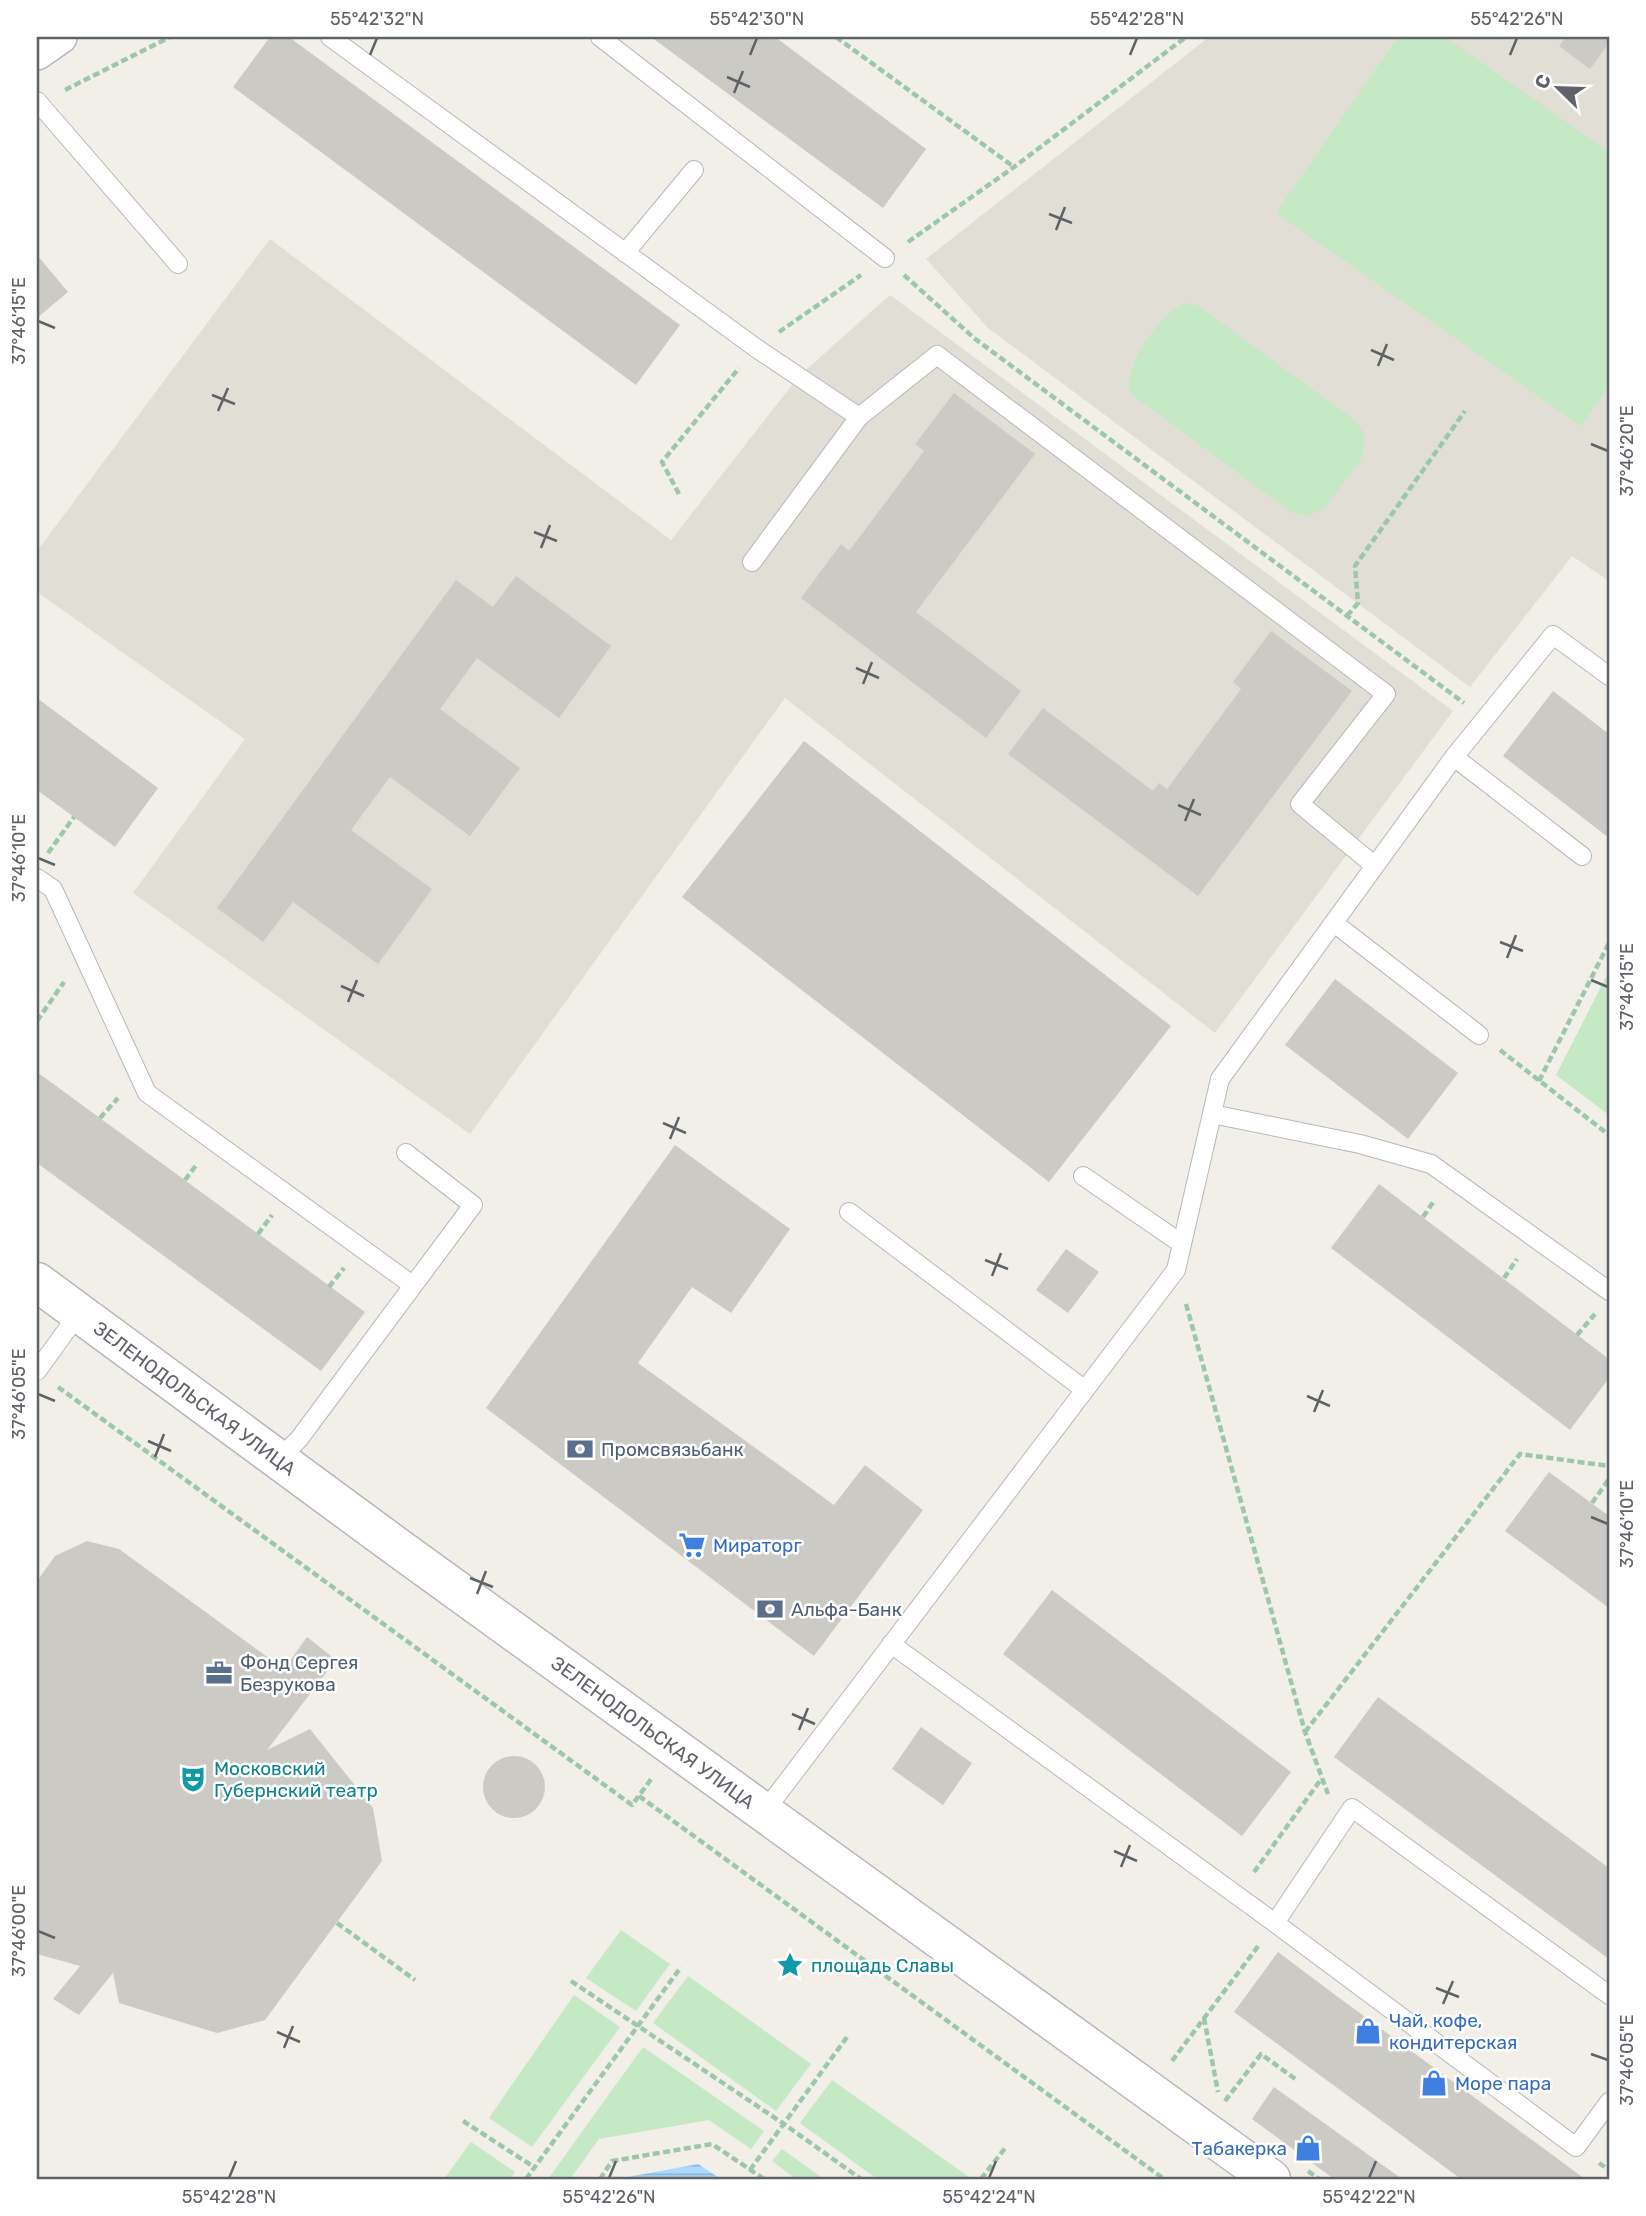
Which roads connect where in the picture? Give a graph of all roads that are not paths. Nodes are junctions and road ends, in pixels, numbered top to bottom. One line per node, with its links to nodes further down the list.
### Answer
1 (60, 37): 4 (street)
2 (330, 37): 7 (lane)
3 (600, 37): 8 (lane)
4 (37, 53)
5 (38, 102): 9 (lane)
6 (694, 170): 7 (lane)
7 (625, 253): 10 (lane)
8 (885, 258)
9 (178, 264)
10 (859, 417): 11 (lane); 15 (lane)
11 (752, 562)
12 (1609, 676): 13 (lane)
13 (1454, 757): 14 (lane); 15 (lane)
14 (1582, 856)
15 (1375, 866): 17 (lane)
16 (37, 878): 25 (lane)
17 (1334, 923): 18 (lane); 19 (lane)
18 (1479, 1035)
19 (1212, 1114): 23 (lane); 26 (lane)
20 (406, 1153): 25 (lane)
21 (1083, 1177): 23 (lane)
22 (849, 1212): 29 (lane)
23 (1182, 1244): 29 (lane)
24 (37, 1282): 27 (street, ЗЕЛЕНОДОЛЬСКАЯ УЛИЦА)
25 (411, 1284): 30 (lane)
26 (1609, 1291)
27 (79, 1313): 28 (lane); 30 (street, ЗЕЛЕНОДОЛЬСКАЯ УЛИЦА)
28 (42, 1375)
29 (1085, 1390): 31 (lane)
30 (278, 1460): 32 (street, ЗЕЛЕНОДОЛЬСКАЯ УЛИЦА)
31 (891, 1644): 32 (lane); 33 (lane)
32 (764, 1812): 36 (street, ЗЕЛЕНОДОЛЬСКАЯ УЛИЦА)
33 (1275, 1923): 34 (lane); 35 (lane)
34 (1609, 1995)
35 (1609, 2102)
36 (1271, 2179)

